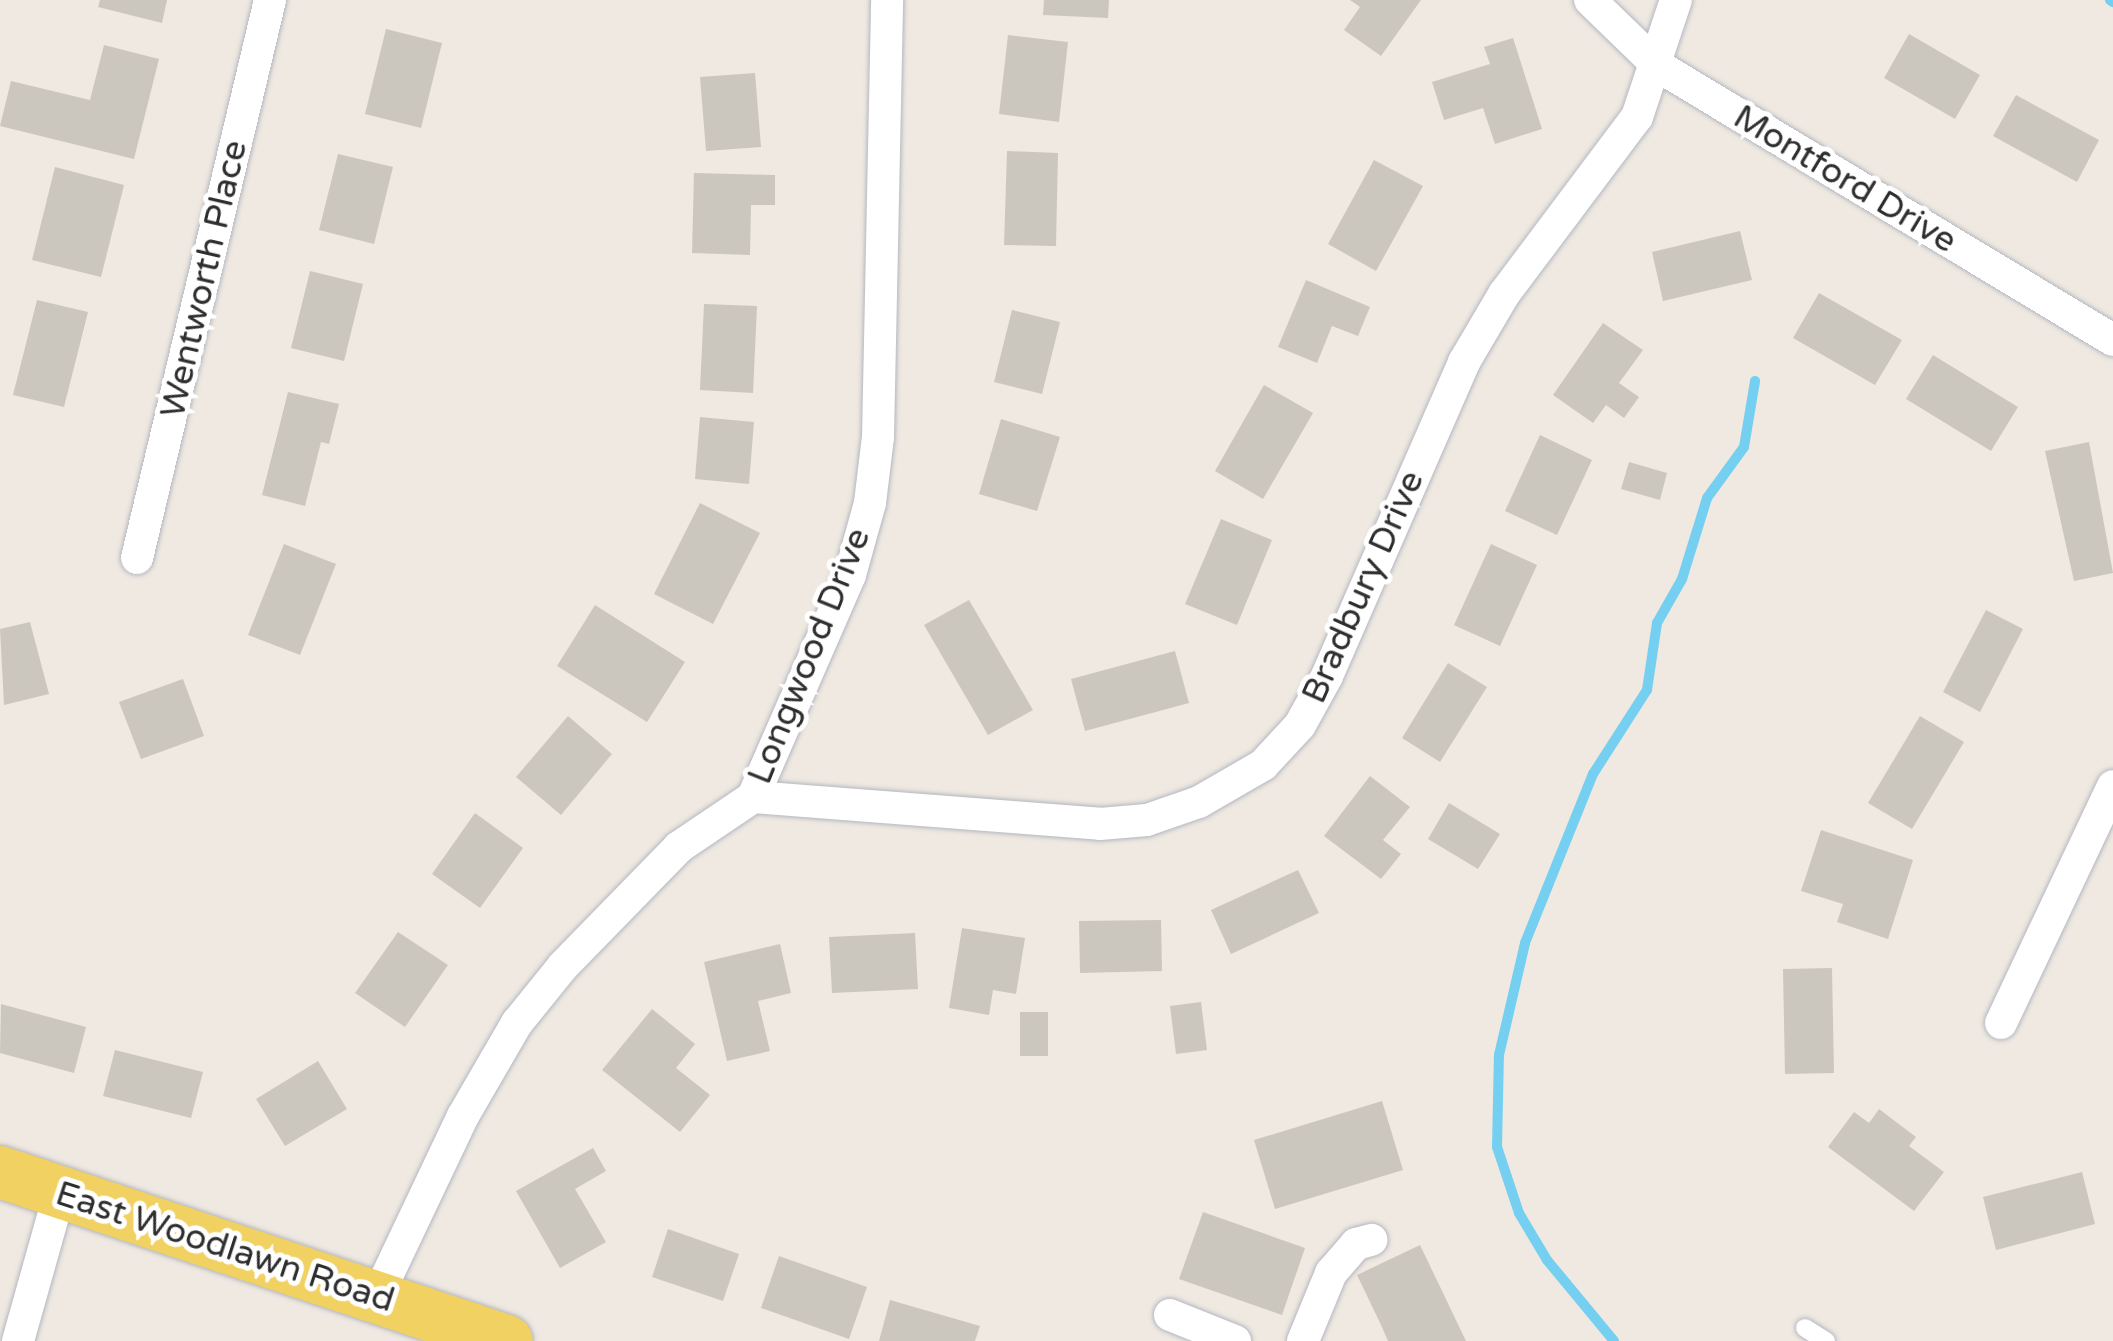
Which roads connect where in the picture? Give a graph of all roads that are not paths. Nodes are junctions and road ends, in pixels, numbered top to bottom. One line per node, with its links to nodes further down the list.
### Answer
1 (270, 0): 7 (street, Wentworth Place)
2 (886, 0): 9 (street, Longwood Drive)
3 (1590, 0): 5 (street, Montford Drive)
4 (1676, 0): 5 (street, Bradbury Drive)
5 (1658, 66): 6 (street, Montford Drive); 9 (street, Bradbury Drive)
6 (2113, 340)
7 (137, 558)
8 (2113, 786): 10 (street)
9 (753, 797): 14 (street, Longwood Drive)
10 (2001, 1023)
11 (0, 1172): 12 (main road, East Woodlawn Road)
12 (60, 1192): 14 (main road, East Woodlawn Road); 17 (street)
13 (1371, 1240): 20 (street)
14 (377, 1298): 18 (main road, East Woodlawn Road)
15 (1170, 1315): 19 (street)
16 (1805, 1328): 21 (lane)
17 (18, 1341)
18 (507, 1341)
19 (1235, 1341)
20 (1303, 1341)
21 (1826, 1341)

